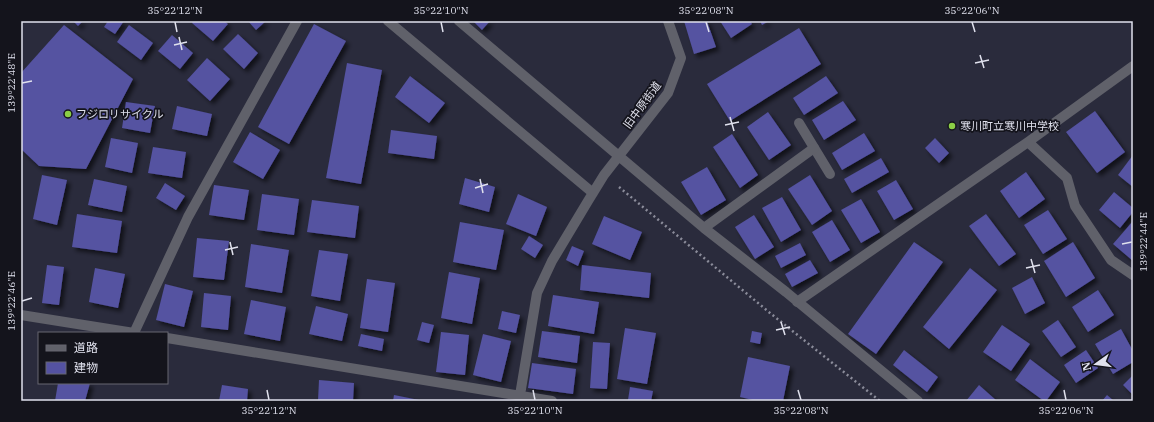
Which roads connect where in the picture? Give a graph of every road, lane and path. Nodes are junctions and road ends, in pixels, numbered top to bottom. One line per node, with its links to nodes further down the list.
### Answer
1 (297, 21): 18 (street)
2 (388, 21): 12 (street)
3 (459, 21): 9 (street)
4 (668, 21): 9 (street, 旧中原街道)
5 (1133, 66): 7 (street)
6 (798, 123): 8 (street)
7 (1028, 142): 14 (street); 15 (street)
8 (814, 148): 10 (street); 13 (street)
9 (619, 156): 11 (street, 旧中原街道); 13 (street)
10 (830, 174)
11 (604, 175): 12 (street, 旧中原街道); 22 (path)
12 (593, 193): 20 (street, 旧中原街道)
13 (704, 228): 15 (street)
14 (1133, 275)
15 (797, 302): 23 (street)
16 (21, 315): 17 (street)
17 (128, 332)
18 (134, 332)
19 (168, 338): 20 (street)
20 (520, 399): 21 (street)
21 (552, 401)
22 (880, 401)
23 (918, 401)

